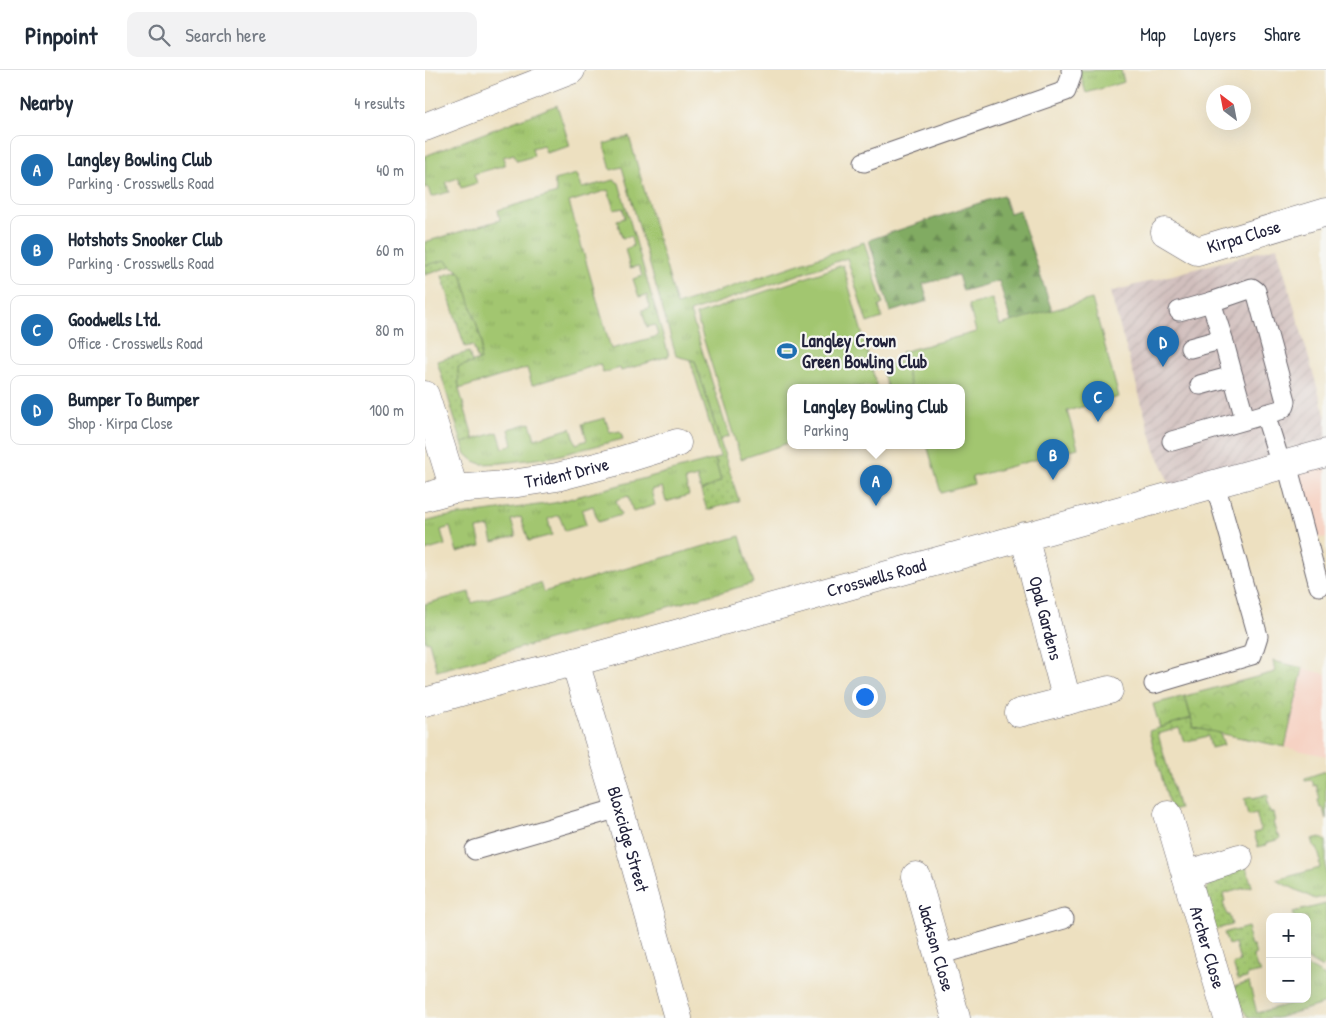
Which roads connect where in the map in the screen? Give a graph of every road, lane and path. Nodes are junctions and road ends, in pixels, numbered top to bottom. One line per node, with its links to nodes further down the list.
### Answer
1 (571, 70): 3 (street)
2 (1071, 70): 4 (lane)
3 (425, 127)
4 (864, 162)
5 (1326, 212): 6 (street, Kirpa Close)
6 (1165, 232)
7 (1211, 302): 8 (lane); 9 (lane); 14 (lane)
8 (1179, 311)
9 (1223, 339): 10 (lane); 11 (lane)
10 (1190, 348)
11 (1233, 376): 12 (lane); 15 (lane)
12 (1200, 385)
13 (425, 395): 21 (street)
14 (1265, 414): 15 (lane); 19 (lane)
15 (1245, 419): 16 (lane)
16 (1172, 441)
17 (677, 443): 21 (street, Trident Drive)
18 (1326, 452): 19 (street, Crosswells Road)
19 (1284, 464): 20 (street, Crosswells Road); 24 (lane)
20 (1215, 484): 23 (street, Crosswells Road); 26 (lane)
21 (454, 489): 22 (street, Trident Drive)
22 (425, 497)
23 (1024, 536): 25 (street, Crosswells Road); 28 (street, Opal Gardens)
24 (1319, 586)
25 (575, 662): 29 (street, Crosswells Road); 31 (street, Bloxcidge Street)
26 (1154, 684)
27 (1109, 690): 28 (street)
28 (1067, 701): 30 (street)
29 (425, 702)
30 (1019, 713)
31 (619, 808): 33 (lane); 39 (street, Bloxcidge Street)
32 (1168, 814): 35 (street, Archer Close)
33 (475, 850)
34 (1239, 858): 35 (street)
35 (1187, 875): 41 (street, Archer Close)
36 (916, 876): 38 (street, Jackson Close)
37 (1064, 919): 38 (lane)
38 (938, 955): 40 (street, Jackson Close)
39 (678, 1018)
40 (956, 1018)
41 (1228, 1018)

